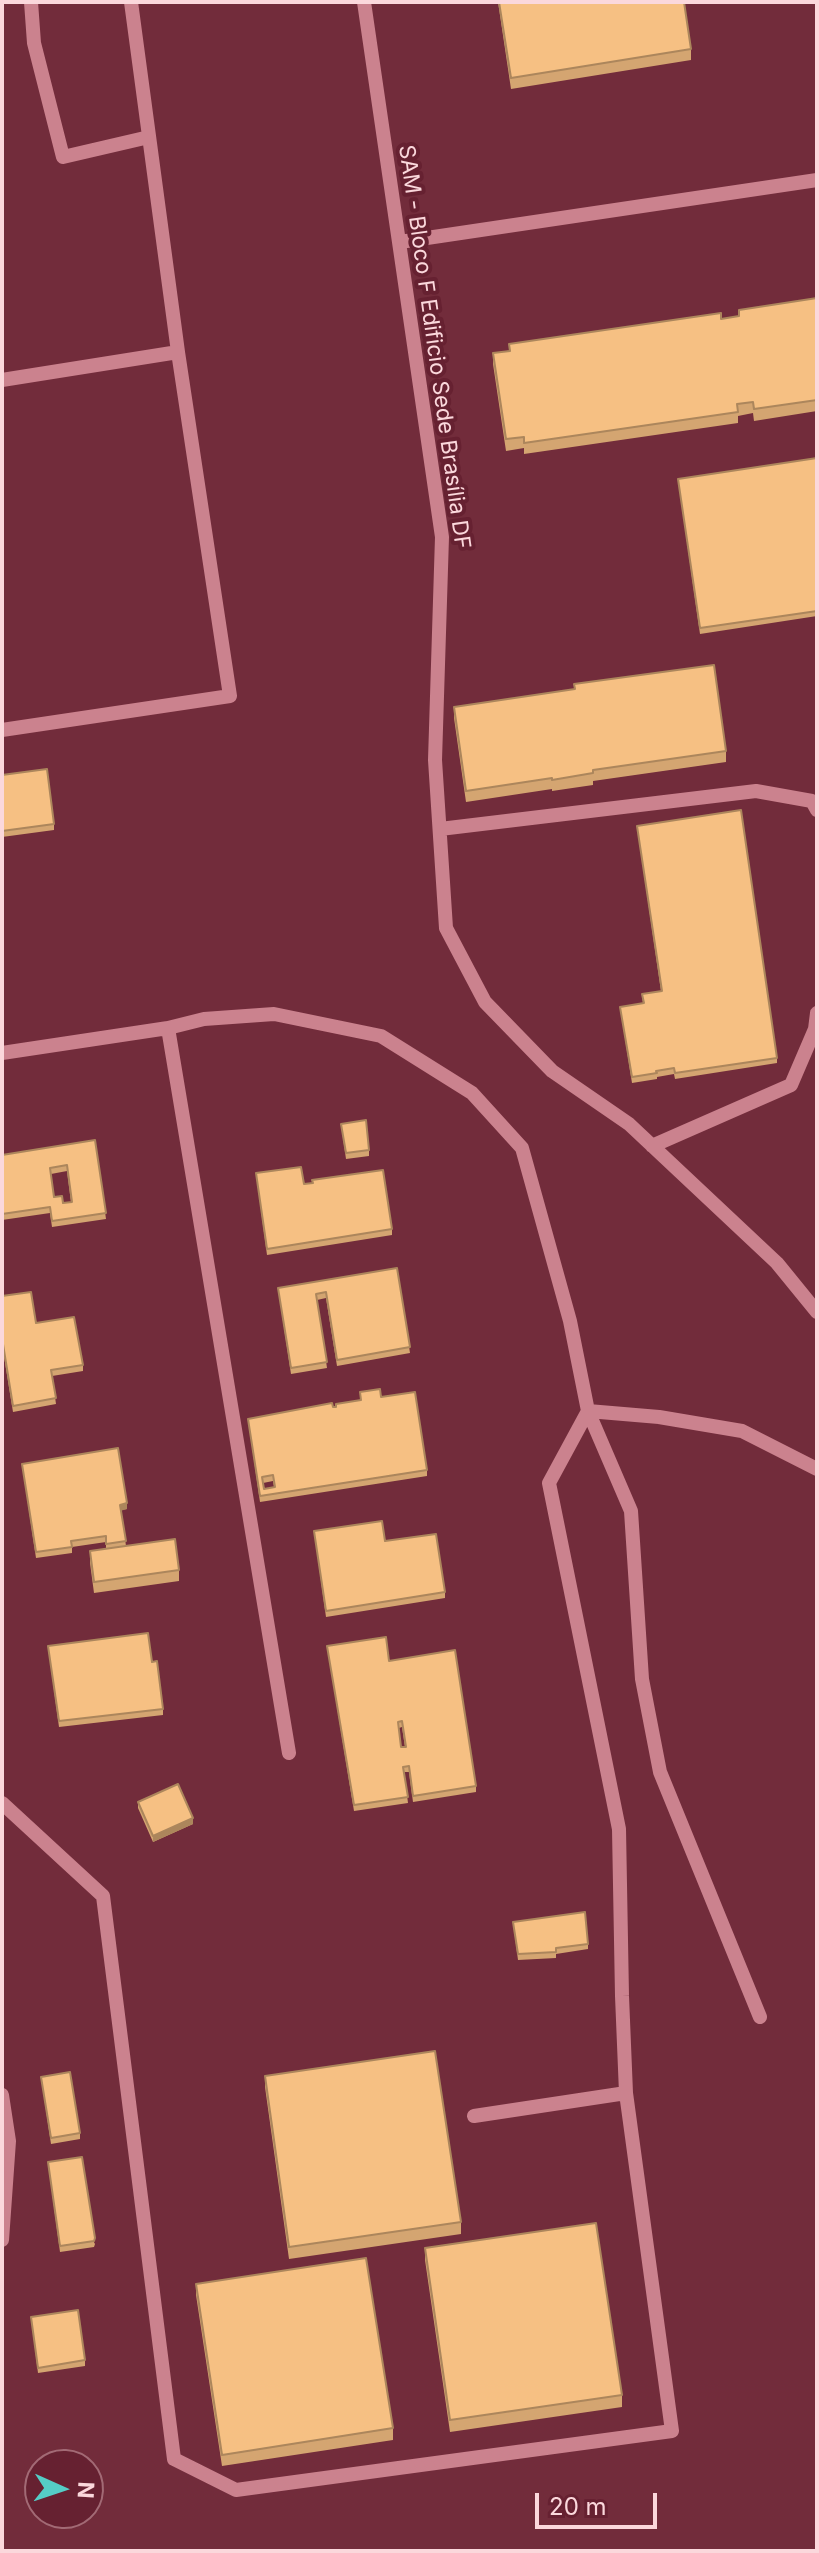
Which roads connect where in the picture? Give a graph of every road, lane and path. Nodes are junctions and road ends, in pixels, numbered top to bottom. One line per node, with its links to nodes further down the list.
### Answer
1 (31, 2): 4 (lane)
2 (131, 2): 4 (lane)
3 (364, 2): 6 (lane, SAM - Bloco F Edificio Sede Brasília DF)
4 (149, 137): 7 (lane)
5 (817, 180): 6 (lane)
6 (400, 242): 11 (lane, SAM - Bloco F Edificio Sede Brasília DF)
7 (178, 352): 8 (lane); 9 (lane)
8 (2, 380)
9 (2, 730)
10 (817, 810): 11 (lane)
11 (440, 829): 15 (lane, SAM - Bloco F Edificio Sede Brasília DF)
12 (817, 1013): 15 (lane)
13 (168, 1028): 14 (lane); 17 (lane); 19 (lane)
14 (2, 1053)
15 (652, 1146): 16 (lane, SAM - Bloco F Edificio Sede Brasília DF)
16 (817, 1312)
17 (588, 1411): 18 (lane); 21 (lane); 22 (lane)
18 (817, 1469)
19 (289, 1753)
20 (2, 1803): 22 (lane)
21 (760, 2017)
22 (626, 2093): 24 (lane)
23 (2, 2095): 25 (lane)
24 (474, 2116)
25 (2, 2240)

